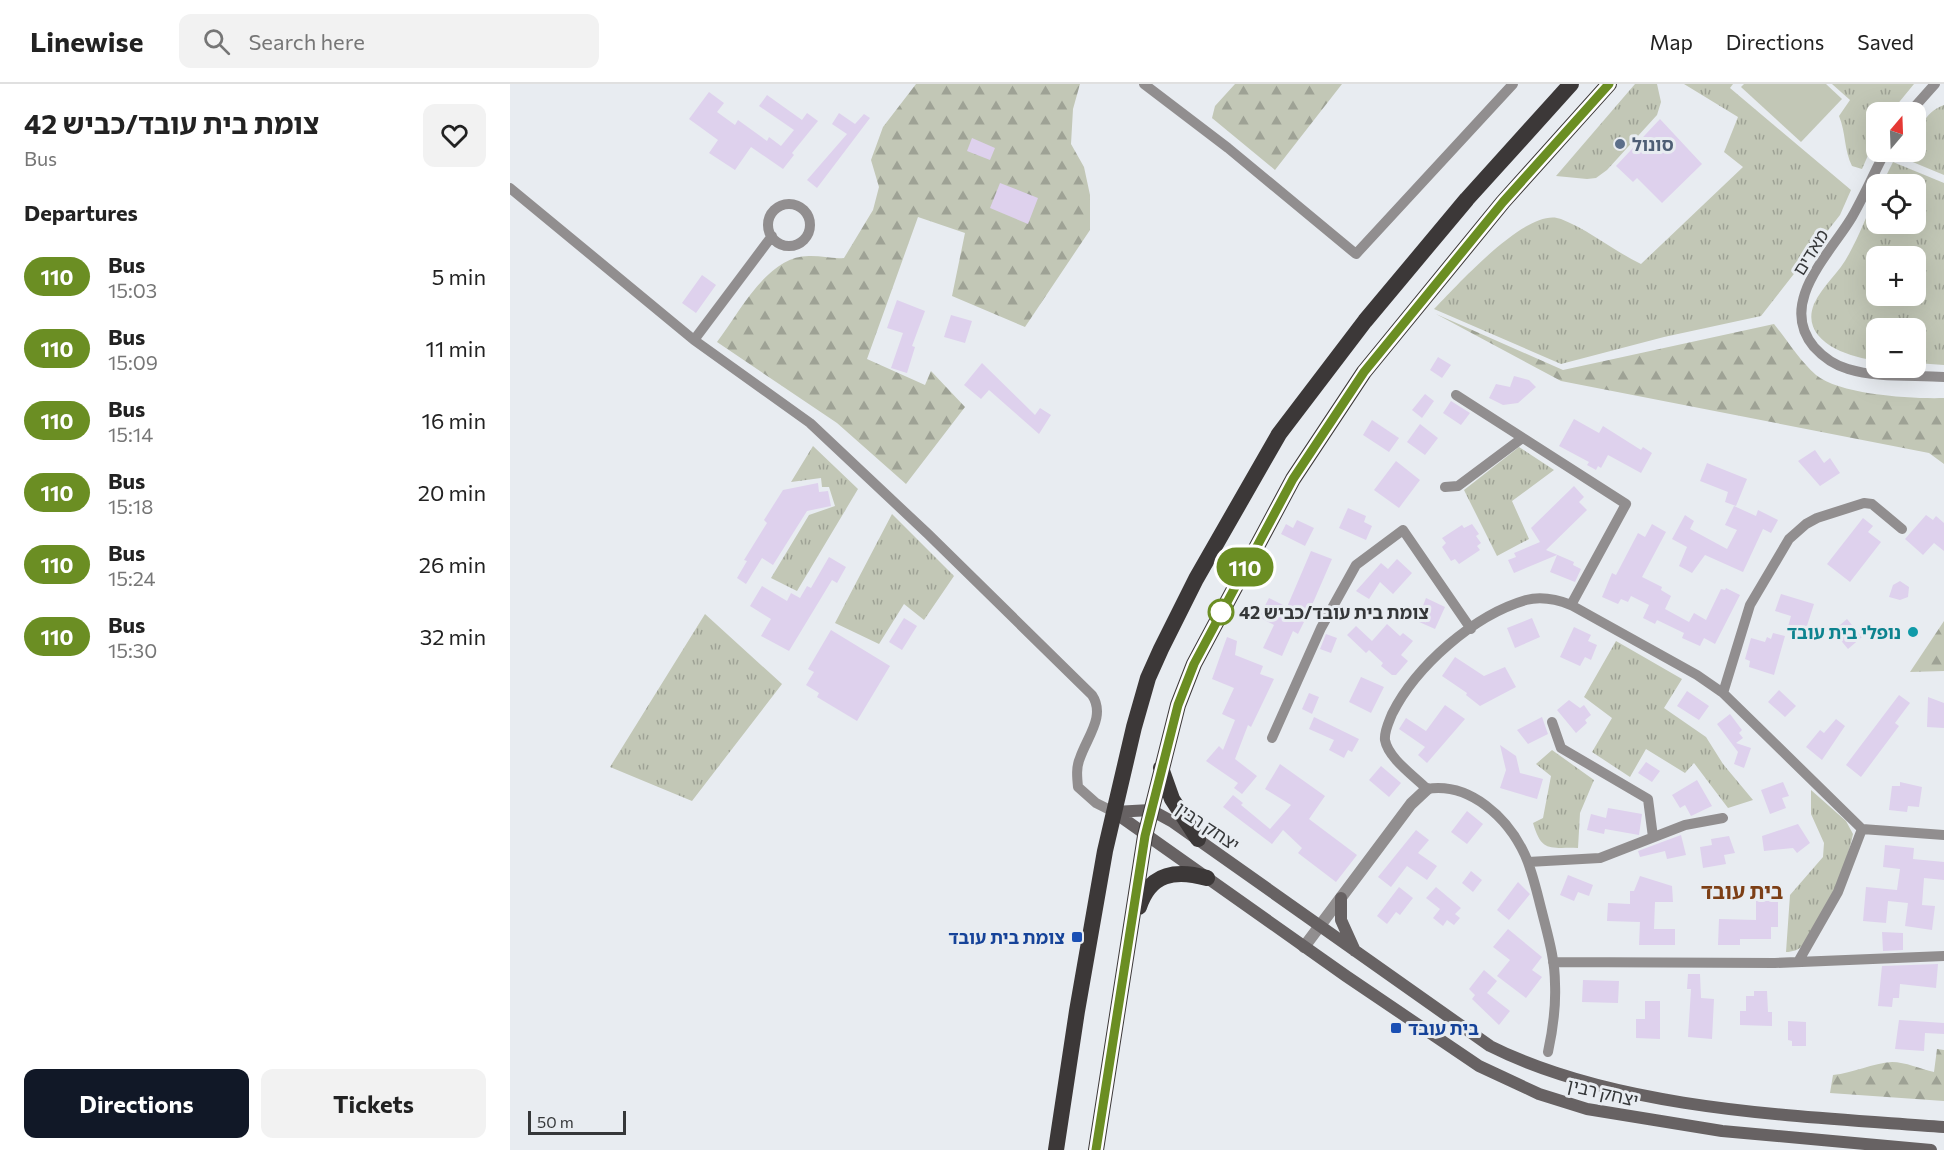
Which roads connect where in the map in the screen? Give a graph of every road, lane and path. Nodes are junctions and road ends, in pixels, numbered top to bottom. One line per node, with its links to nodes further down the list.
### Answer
1 (1144, 84): 2 (street)
2 (1513, 84)
3 (1571, 84): 24 (highway)
4 (1609, 84): 21 (highway)
5 (1935, 84): 6 (street)
6 (1919, 102)
7 (1880, 162): 11 (street, מאדים)
8 (510, 188): 10 (street)
9 (772, 236): 9 (street); 10 (street)
10 (694, 340): 24 (street)
11 (1944, 377)
12 (1456, 395): 13 (street)
13 (1521, 439): 14 (street); 16 (street)
14 (1445, 487)
15 (1902, 529): 18 (street)
16 (1571, 605): 17 (street); 18 (street)
17 (1471, 629): 20 (street); 22 (street)
18 (1723, 693): 26 (street)
19 (1552, 722): 29 (street)
20 (1272, 738)
21 (1161, 768): 23 (highway); 30 (highway)
22 (1426, 789): 31 (street); 33 (street)
23 (1151, 810): 24 (main road, יצחק רבין); 28 (highway); 30 (main road, יצחק רבין)
24 (1114, 812): 28 (main road, יצחק רבין); 43 (highway)
25 (1723, 818): 29 (street)
26 (1862, 829): 27 (street); 40 (street)
27 (1944, 835)
28 (1145, 836): 32 (main road, יצחק רבין); 36 (highway)
29 (1653, 837): 31 (street)
30 (1198, 839): 34 (main road, יצחק רבין)
31 (1528, 862): 39 (street)
32 (1207, 878): 35 (main road, יצחק רבין); 36 (highway)
33 (1341, 898): 34 (street); 37 (main road)
34 (1319, 928): 35 (street); 37 (main road, יצחק רבין)
35 (1304, 947): 45 (main road, יצחק רבין)
36 (1125, 951): 44 (highway)
37 (1357, 955): 42 (main road, יצחק רבין)
38 (1944, 956): 40 (street)
39 (1553, 962): 40 (street); 41 (street)
40 (1798, 962)
41 (1548, 1052)
42 (1944, 1127)
43 (1056, 1150)
44 (1096, 1150)
45 (1931, 1150)

